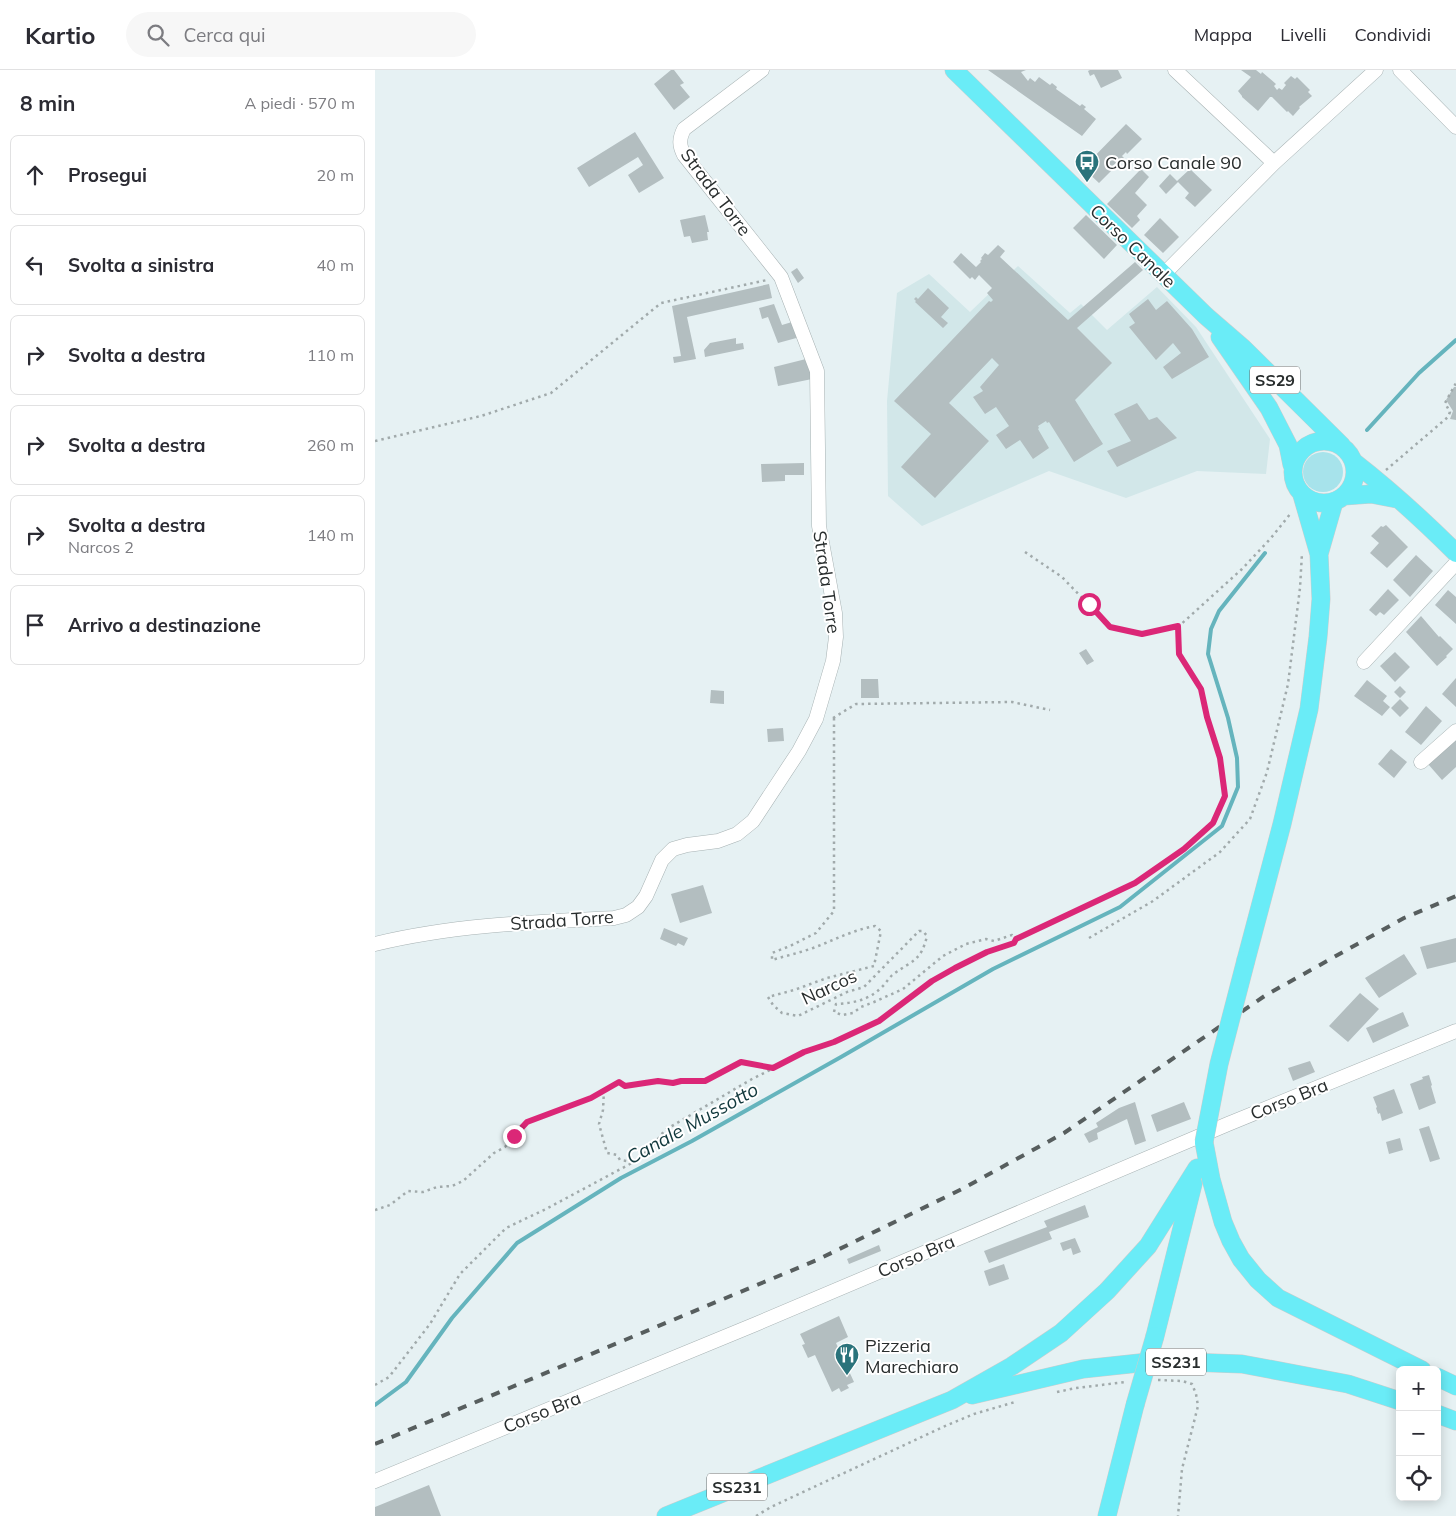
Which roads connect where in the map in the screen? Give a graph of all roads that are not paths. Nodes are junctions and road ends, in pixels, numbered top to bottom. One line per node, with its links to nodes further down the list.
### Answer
1 (762, 70): 22 (street, Strada Torre)
2 (953, 70): 8 (main road, Corso Canale / SS29)
3 (1175, 70): 7 (street)
4 (1375, 70): 7 (street)
5 (1399, 70): 6 (street)
6 (1456, 127)
7 (1274, 163): 8 (street)
8 (1163, 275): 9 (main road, Corso Canale / SS29)
9 (1206, 316): 10 (main road, Corso Canale / SS29); 12 (main road, Corso Canale / SS29)
10 (1341, 446): 11 (main road); 12 (main road)
11 (1354, 462): 14 (main road); 15 (main road)
12 (1293, 465): 13 (main road)
13 (1301, 495): 14 (main road); 16 (main road)
14 (1339, 499): 15 (main road); 16 (main road)
15 (1397, 499): 17 (main road)
16 (1311, 551): 24 (main road, bridge)
17 (1456, 553)
18 (1456, 563): 19 (street)
19 (1364, 662)
20 (1456, 731): 21 (street)
21 (1421, 762)
22 (375, 944)
23 (1456, 1031): 33 (street, Corso Bra)
24 (1202, 1166): 25 (main road); 28 (main road); 36 (main road, bridge)
25 (1414, 1366)
26 (1441, 1379): 27 (main road)
27 (1456, 1386)
28 (952, 1400): 29 (main road, SS231); 32 (main road, SS231)
29 (1396, 1400)
30 (1441, 1415): 31 (main road)
31 (1456, 1420)
32 (808, 1458): 34 (main road, SS231); 35 (main road)
33 (375, 1481)
34 (666, 1516)
35 (696, 1516)
36 (1107, 1516)

